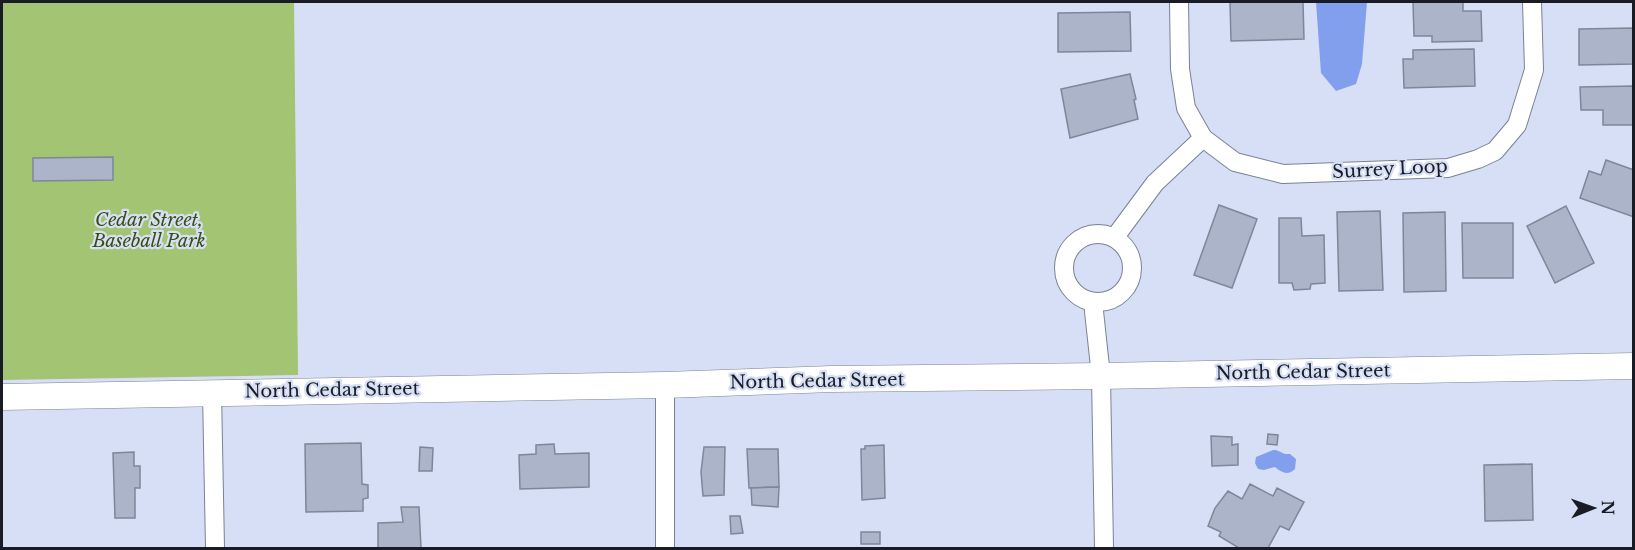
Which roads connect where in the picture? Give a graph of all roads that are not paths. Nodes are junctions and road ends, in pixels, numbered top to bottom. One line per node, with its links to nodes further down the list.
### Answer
1 (1179, 2): 3 (street, Surrey Loop)
2 (1532, 2): 3 (street, Surrey Loop)
3 (1203, 138): 4 (street)
4 (1115, 237): 5 (street); 5 (street)
5 (1094, 303): 7 (street)
6 (1634, 366): 7 (street, North Cedar Street)
7 (1101, 376): 8 (street, North Cedar Street); 13 (street)
8 (665, 385): 9 (street, North Cedar Street); 12 (street)
9 (212, 392): 10 (street, North Cedar Street); 11 (street)
10 (2, 397)
11 (215, 549)
12 (666, 549)
13 (1104, 549)

